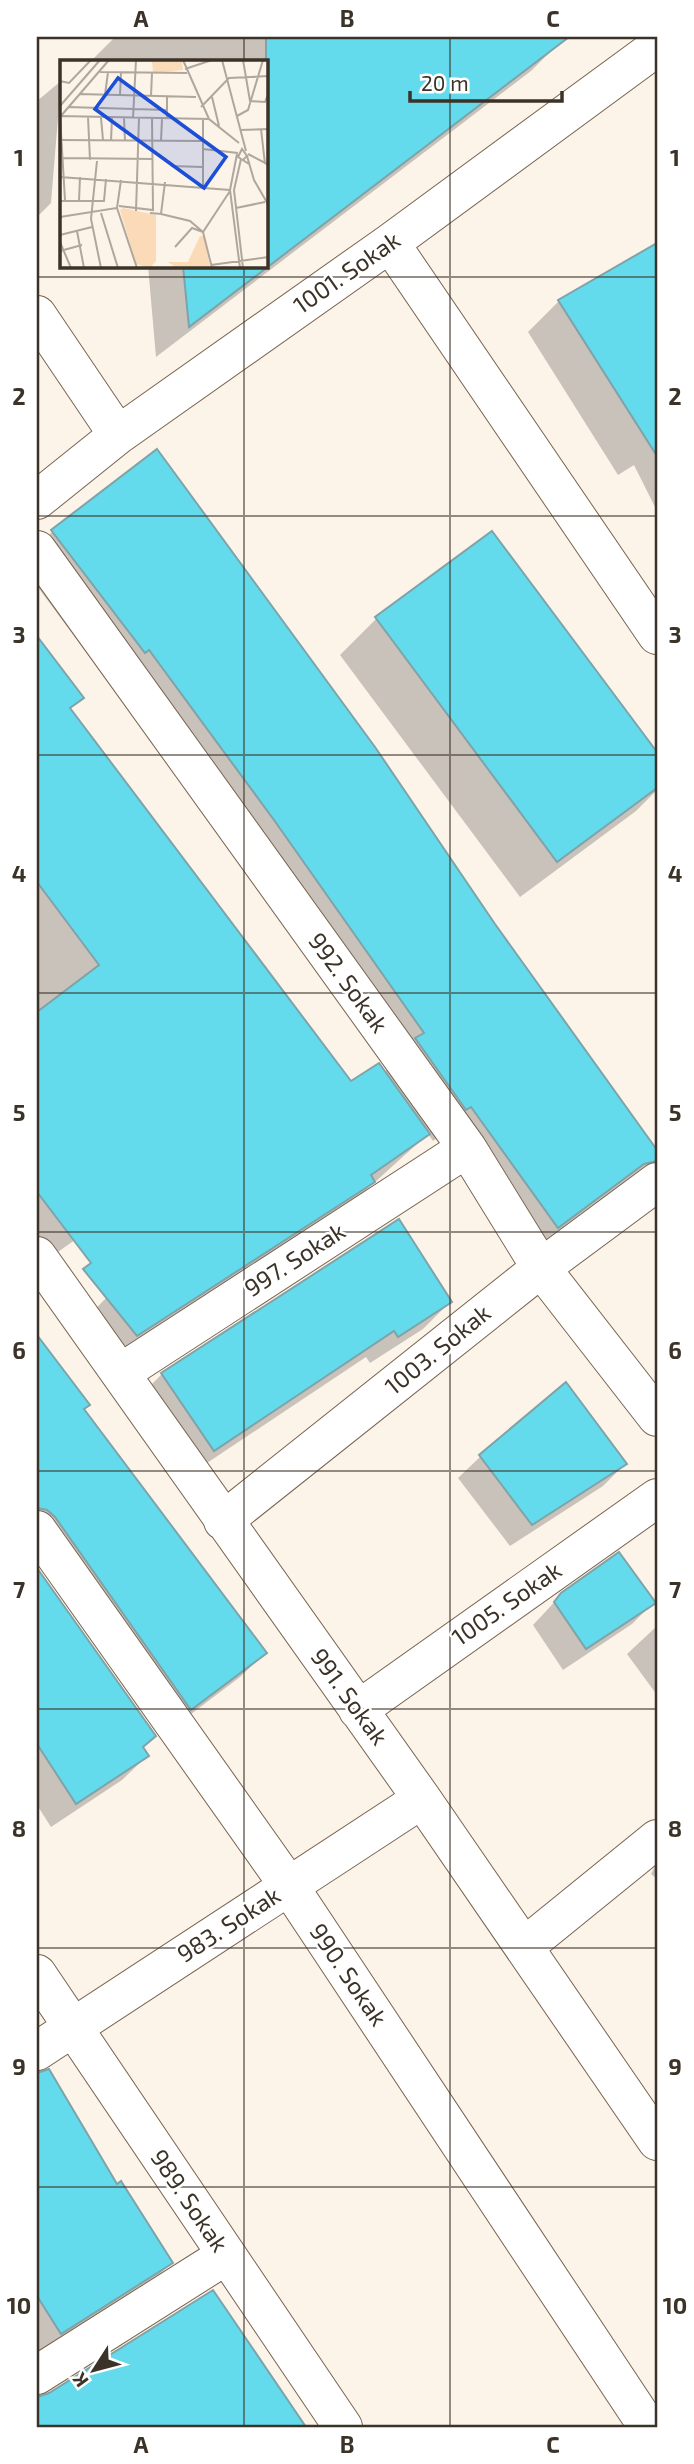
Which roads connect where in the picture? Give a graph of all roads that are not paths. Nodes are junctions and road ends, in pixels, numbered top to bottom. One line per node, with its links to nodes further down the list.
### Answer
1 (657, 47): 2 (street, 1001. Sokak)
2 (390, 243): 4 (street, 1001. Sokak); 7 (street)
3 (37, 315): 4 (street)
4 (118, 435): 5 (street, 1001. Sokak)
5 (37, 500)
6 (37, 550): 8 (street, 992. Sokak)
7 (657, 635)
8 (467, 1148): 11 (street, 992. Sokak); 13 (street, 997. Sokak)
9 (657, 1182): 11 (street, 1003. Sokak)
10 (37, 1256): 12 (street, 991. Sokak)
11 (541, 1268): 14 (street, 992. Sokak); 16 (street, 1003. Sokak)
12 (50, 1303): 13 (street, 991. Sokak)
13 (122, 1372): 16 (street, 991. Sokak)
14 (657, 1417)
15 (657, 1498): 18 (street, 1005. Sokak)
16 (223, 1521): 18 (street, 991. Sokak)
17 (37, 1530): 21 (street, 990. Sokak)
18 (358, 1710): 19 (street, 991. Sokak)
19 (422, 1799): 21 (street, 983. Sokak); 22 (street, 991. Sokak)
20 (657, 1839): 22 (street)
21 (289, 1886): 24 (street, 983. Sokak); 30 (street, 990. Sokak)
22 (524, 1947): 26 (street, 991. Sokak)
23 (37, 1974): 24 (street, 989. Sokak)
24 (73, 2028): 25 (street, 983. Sokak); 27 (street, 989. Sokak)
25 (37, 2052)
26 (654, 2131)
27 (225, 2256): 28 (street); 29 (street, 989. Sokak)
28 (37, 2375)
29 (343, 2427)
30 (648, 2427)

